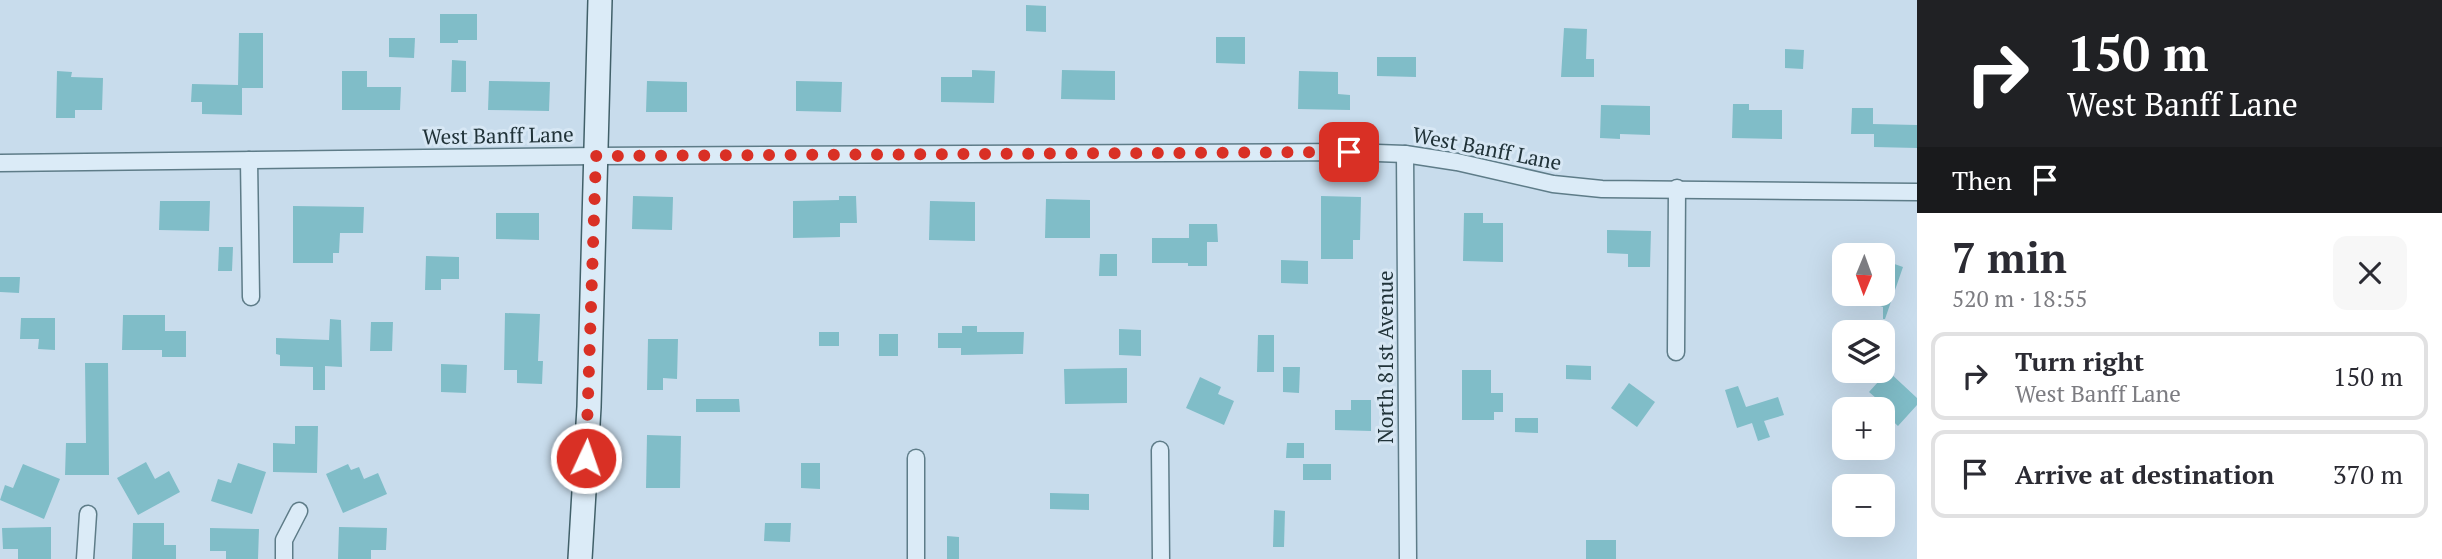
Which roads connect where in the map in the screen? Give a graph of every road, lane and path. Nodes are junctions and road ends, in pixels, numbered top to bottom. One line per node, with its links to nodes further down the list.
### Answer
1 (600, 0): 3 (street)
2 (1405, 154): 3 (street, West Banff Lane); 6 (street, West Banff Lane); 19 (street, North 81st Avenue)
3 (596, 156): 4 (street, West Banff Lane); 16 (street)
4 (249, 160): 5 (street, West Banff Lane); 8 (street)
5 (0, 163)
6 (1677, 188): 7 (street, West Banff Lane); 9 (street)
7 (1917, 191)
8 (251, 297)
9 (1676, 352)
10 (1160, 450): 18 (street)
11 (916, 458): 17 (street)
12 (299, 511): 15 (street)
13 (88, 514): 14 (street)
14 (85, 559)
15 (284, 559)
16 (580, 559)
17 (916, 559)
18 (1161, 559)
19 (1408, 559)

